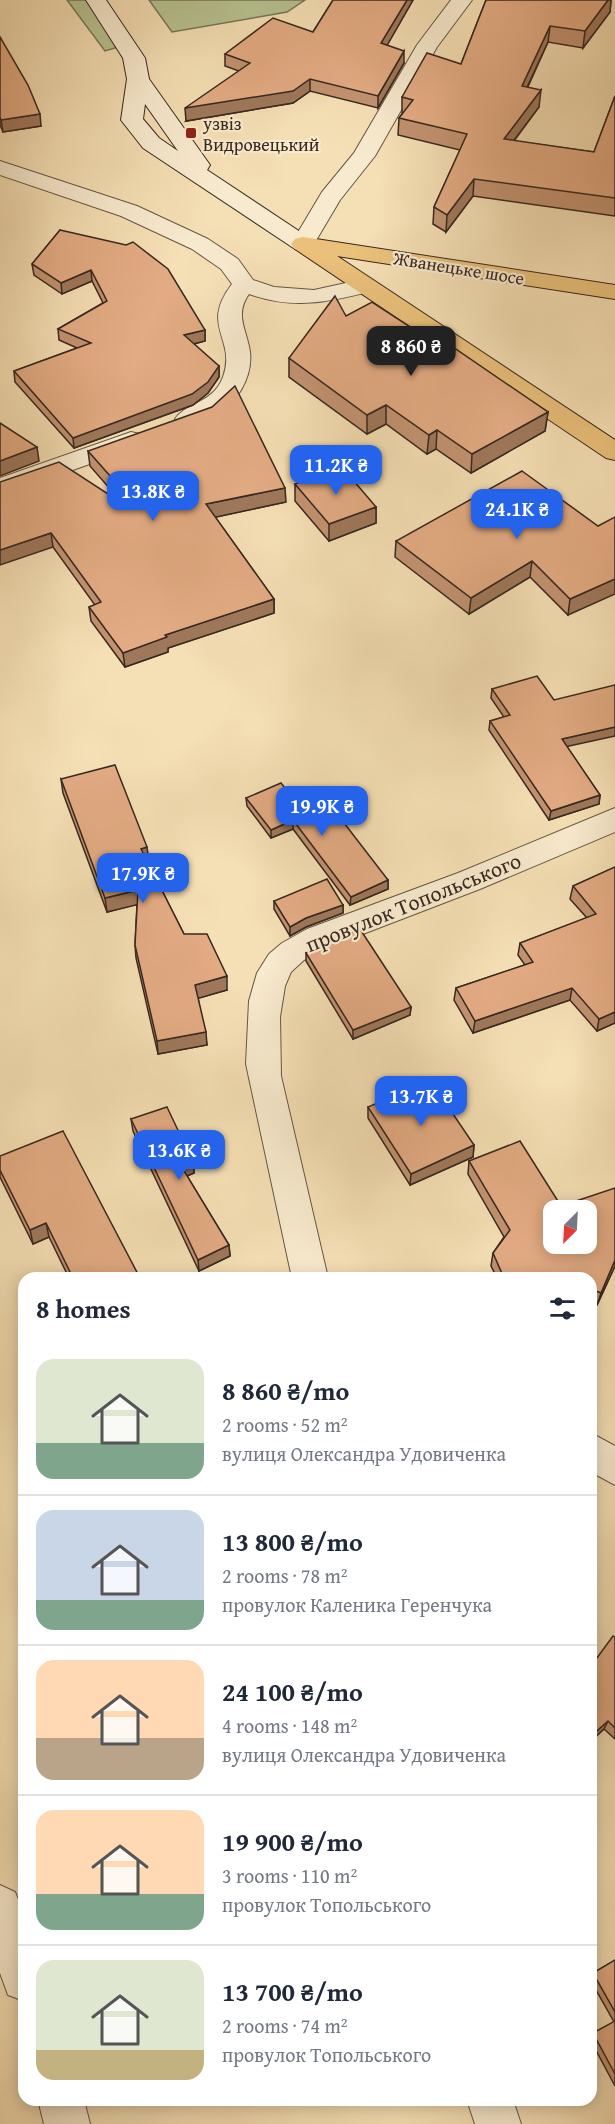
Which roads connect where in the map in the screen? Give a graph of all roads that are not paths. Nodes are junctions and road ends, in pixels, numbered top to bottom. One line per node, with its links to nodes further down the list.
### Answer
1 (96, 0): 4 (street)
2 (462, 0): 4 (street)
3 (0, 168): 5 (street)
4 (303, 244): 6 (main road); 7 (main road, Жванецьке шосе)
5 (244, 285): 6 (street); 9 (street)
6 (364, 286): 8 (main road)
7 (615, 292)
8 (615, 452)
9 (0, 487)
10 (615, 819): 11 (street, провулок Топольського)
11 (309, 1272)
12 (597, 1454): 13 (street)
13 (615, 1467)
14 (0, 1907): 15 (street)
15 (18, 1961)
16 (62, 2106): 18 (street)
17 (492, 2106): 19 (street)
18 (67, 2124)
19 (498, 2124)

